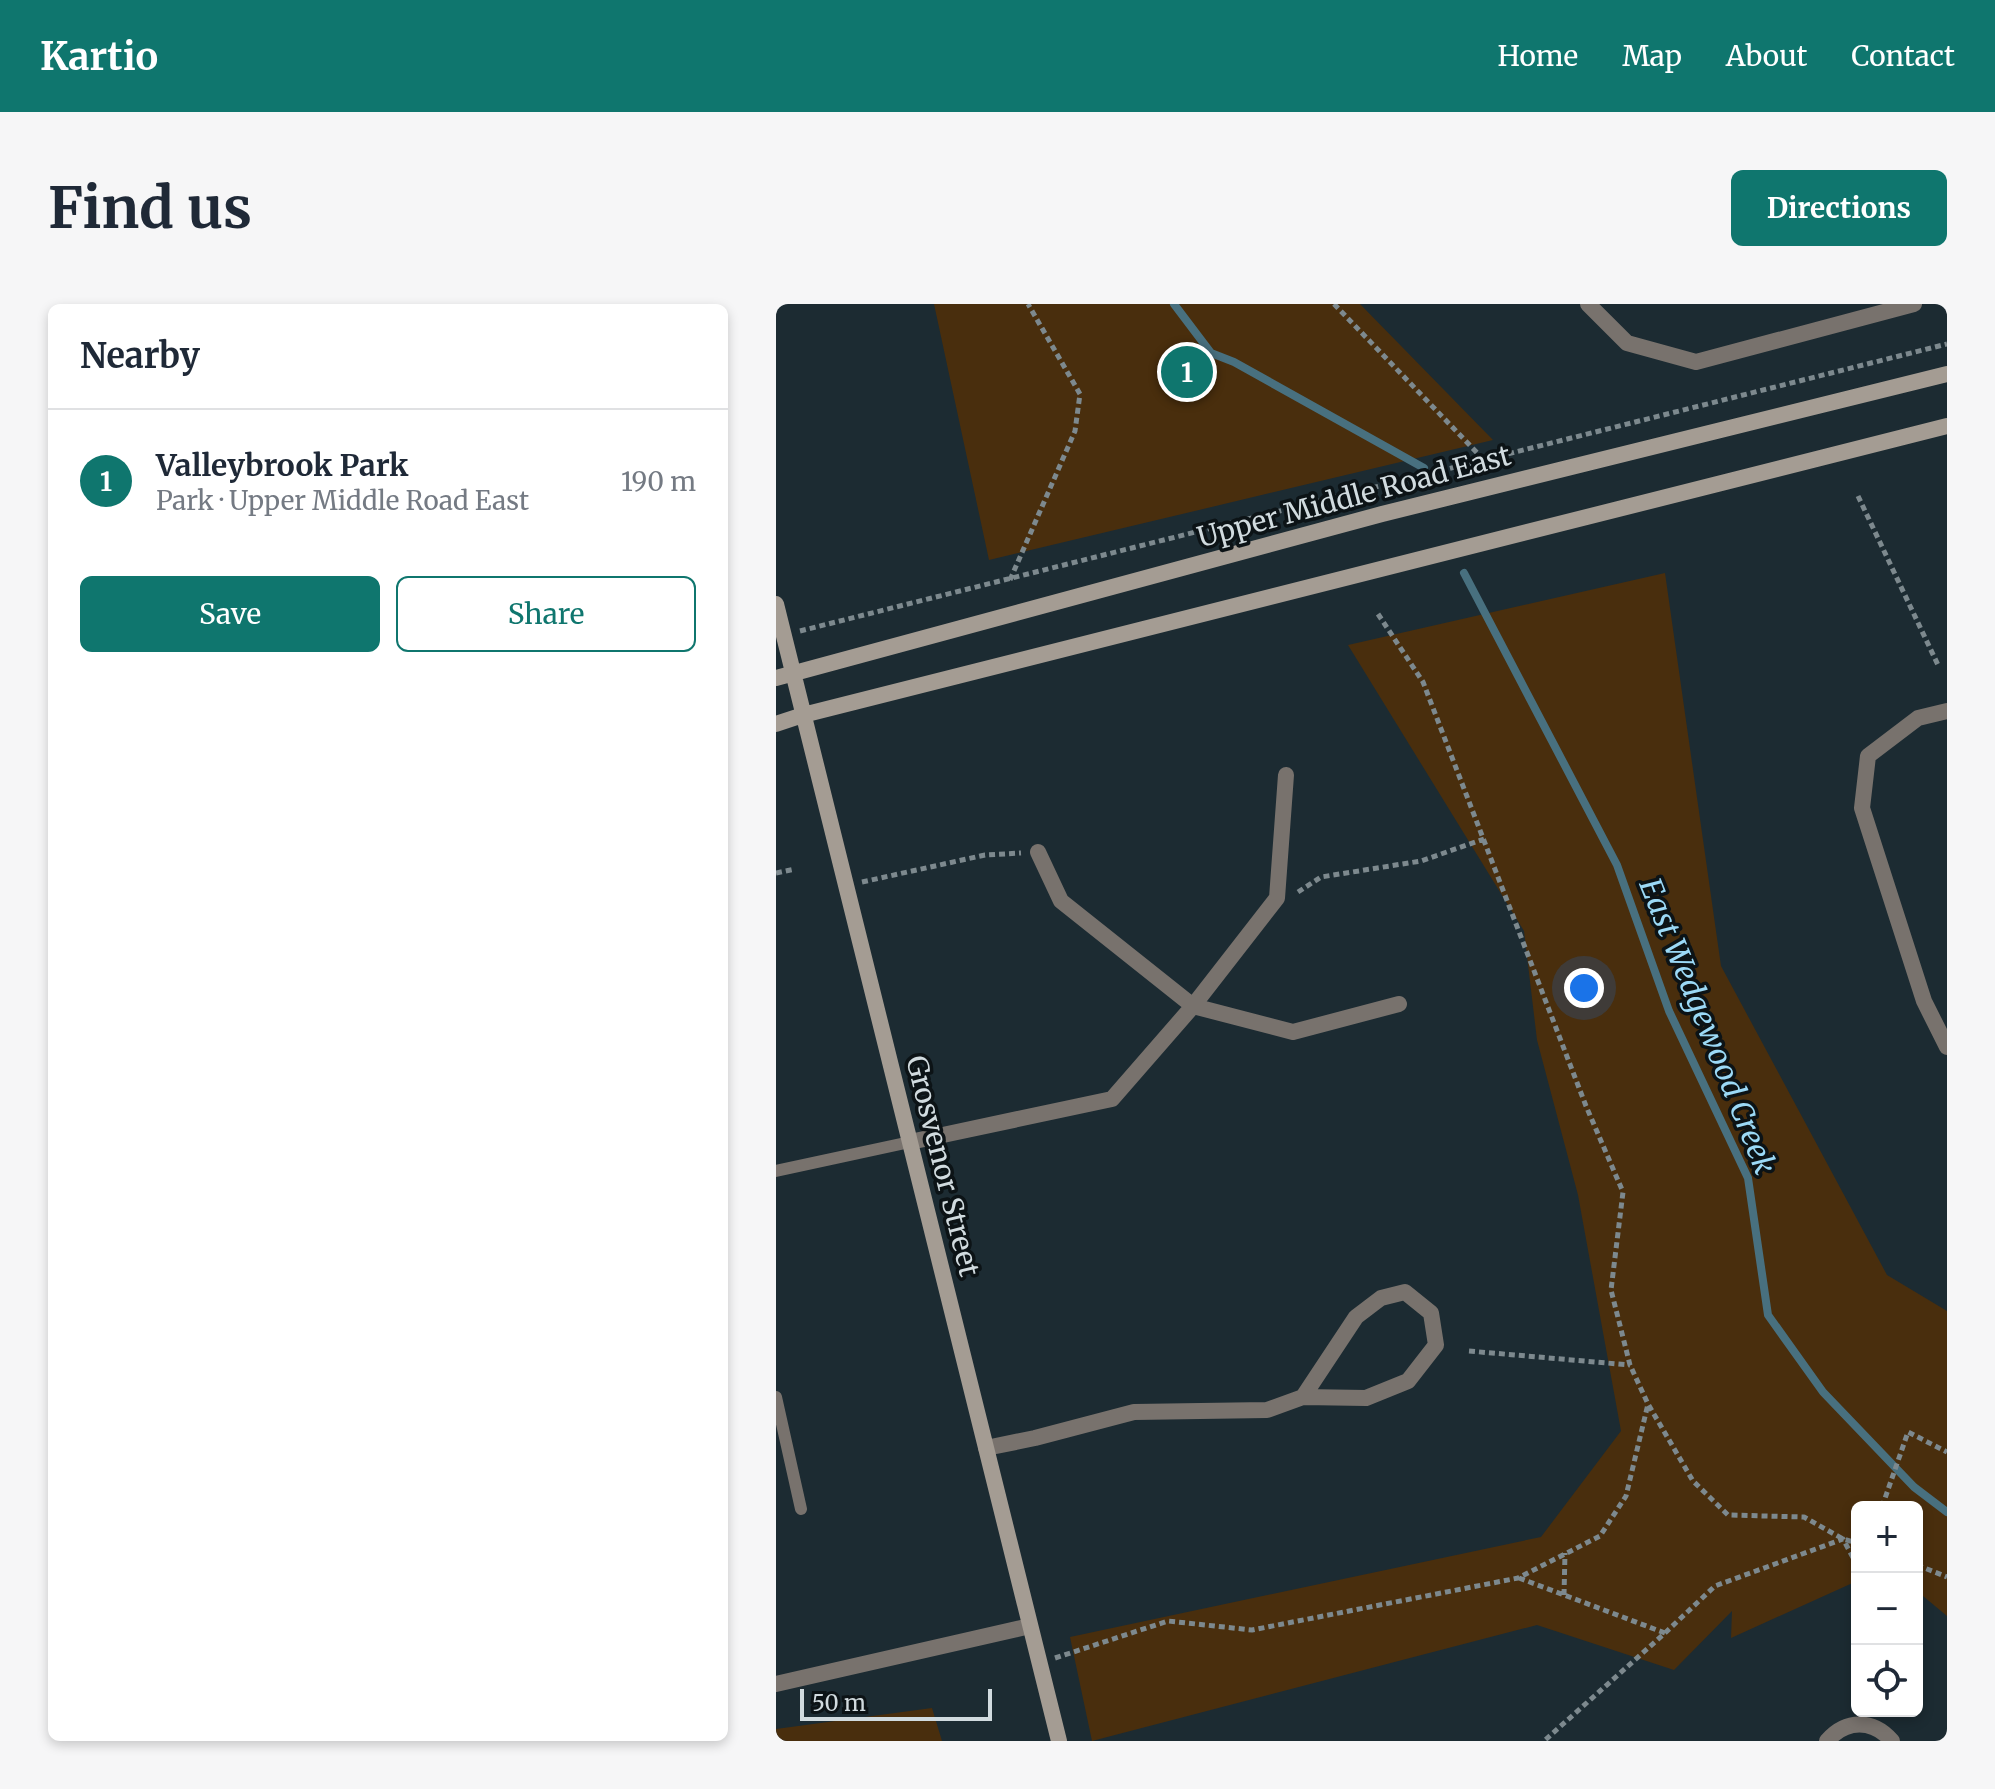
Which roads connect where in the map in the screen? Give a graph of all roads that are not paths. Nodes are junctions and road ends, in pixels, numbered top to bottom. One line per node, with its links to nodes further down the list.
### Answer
1 (1588, 304): 2 (street)
2 (1914, 304)
3 (1947, 374): 6 (main road, Upper Middle Road East)
4 (1947, 426): 9 (main road)
5 (776, 604): 6 (main road, Grosvenor Street)
6 (793, 674): 7 (main road, Upper Middle Road East); 9 (main road, Grosvenor Street)
7 (776, 678)
8 (1947, 711): 15 (street)
9 (803, 715): 10 (main road); 16 (main road, Grosvenor Street)
10 (776, 724)
11 (1286, 775): 14 (street)
12 (1038, 852): 14 (street)
13 (1399, 1004): 14 (street)
14 (1193, 1006): 16 (street)
15 (1947, 1047)
16 (910, 1142): 17 (lane); 20 (main road, Grosvenor Street)
17 (776, 1171)
18 (776, 1397): 21 (lane)
19 (1303, 1397): 19 (street); 20 (street)
20 (986, 1448): 22 (main road, Grosvenor Street)
21 (801, 1509)
22 (1030, 1626): 23 (street); 24 (main road, Grosvenor Street)
23 (776, 1684)
24 (1059, 1741)
25 (1827, 1741): 26 (street)
26 (1892, 1741)

